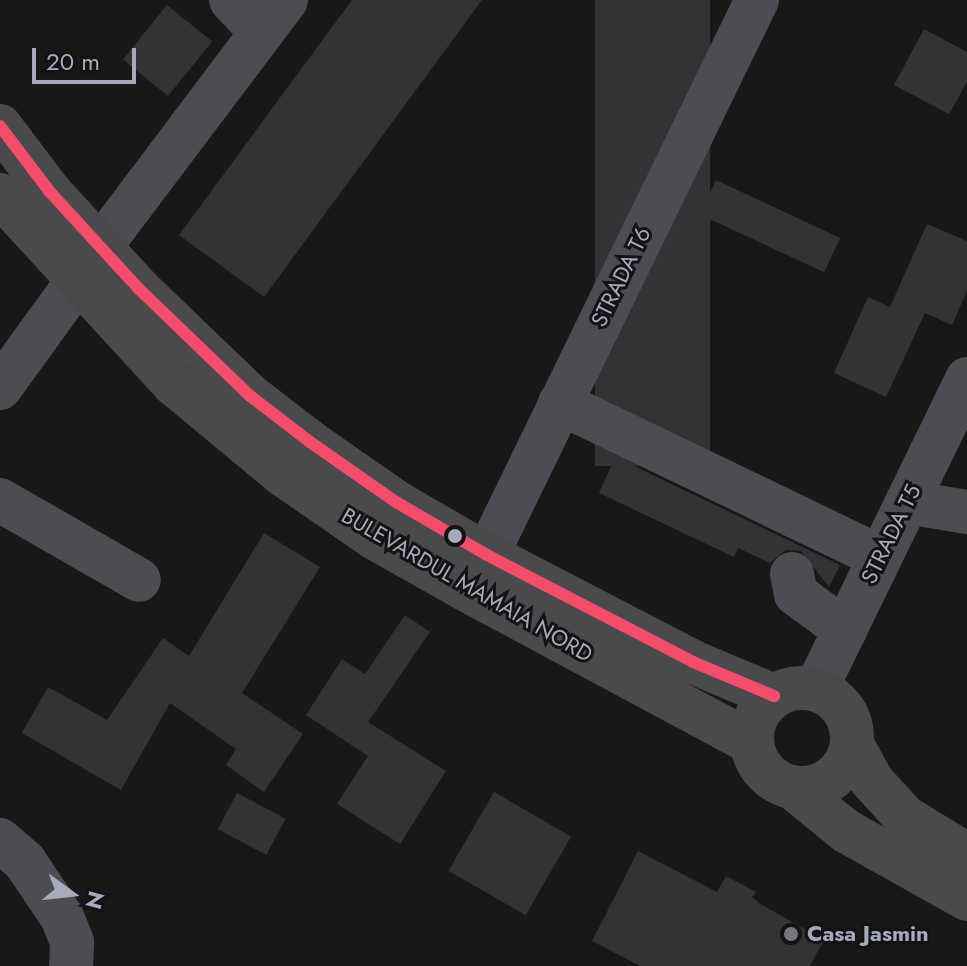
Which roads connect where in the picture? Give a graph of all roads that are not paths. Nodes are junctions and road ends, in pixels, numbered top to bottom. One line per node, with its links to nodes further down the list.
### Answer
1 (231, 0): 3 (street)
2 (757, 0): 11 (street, STRADA T6)
3 (274, 16): 6 (street)
4 (0, 126): 6 (main road, BULEVARDUL MAMAIA NORD)
5 (0, 195): 7 (main road, BULEVARDUL MAMAIA NORD)
6 (100, 247): 16 (main road, BULEVARDUL MAMAIA NORD)
7 (76, 283): 8 (street); 22 (main road, BULEVARDUL MAMAIA NORD)
8 (12, 344): 10 (street)
9 (967, 379): 13 (street, STRADA T5)
10 (0, 388)
11 (560, 403): 15 (street); 16 (street, STRADA T6)
12 (0, 500): 18 (street)
13 (907, 502): 14 (street); 17 (street, STRADA T5)
14 (967, 512)
15 (805, 546): 17 (street); 19 (street)
16 (487, 555): 21 (main road, BULEVARDUL MAMAIA NORD)
17 (880, 557): 19 (street, STRADA T5)
18 (139, 580)
19 (845, 630): 20 (street, STRADA T5)
20 (816, 689): 21 (main road); 23 (main road)
21 (774, 696): 22 (main road)
22 (752, 743): 24 (main road)
23 (852, 744): 24 (main road); 26 (main road)
24 (792, 787): 27 (main road)
25 (0, 840): 28 (street)
26 (967, 855)
27 (967, 899)
28 (71, 966)

